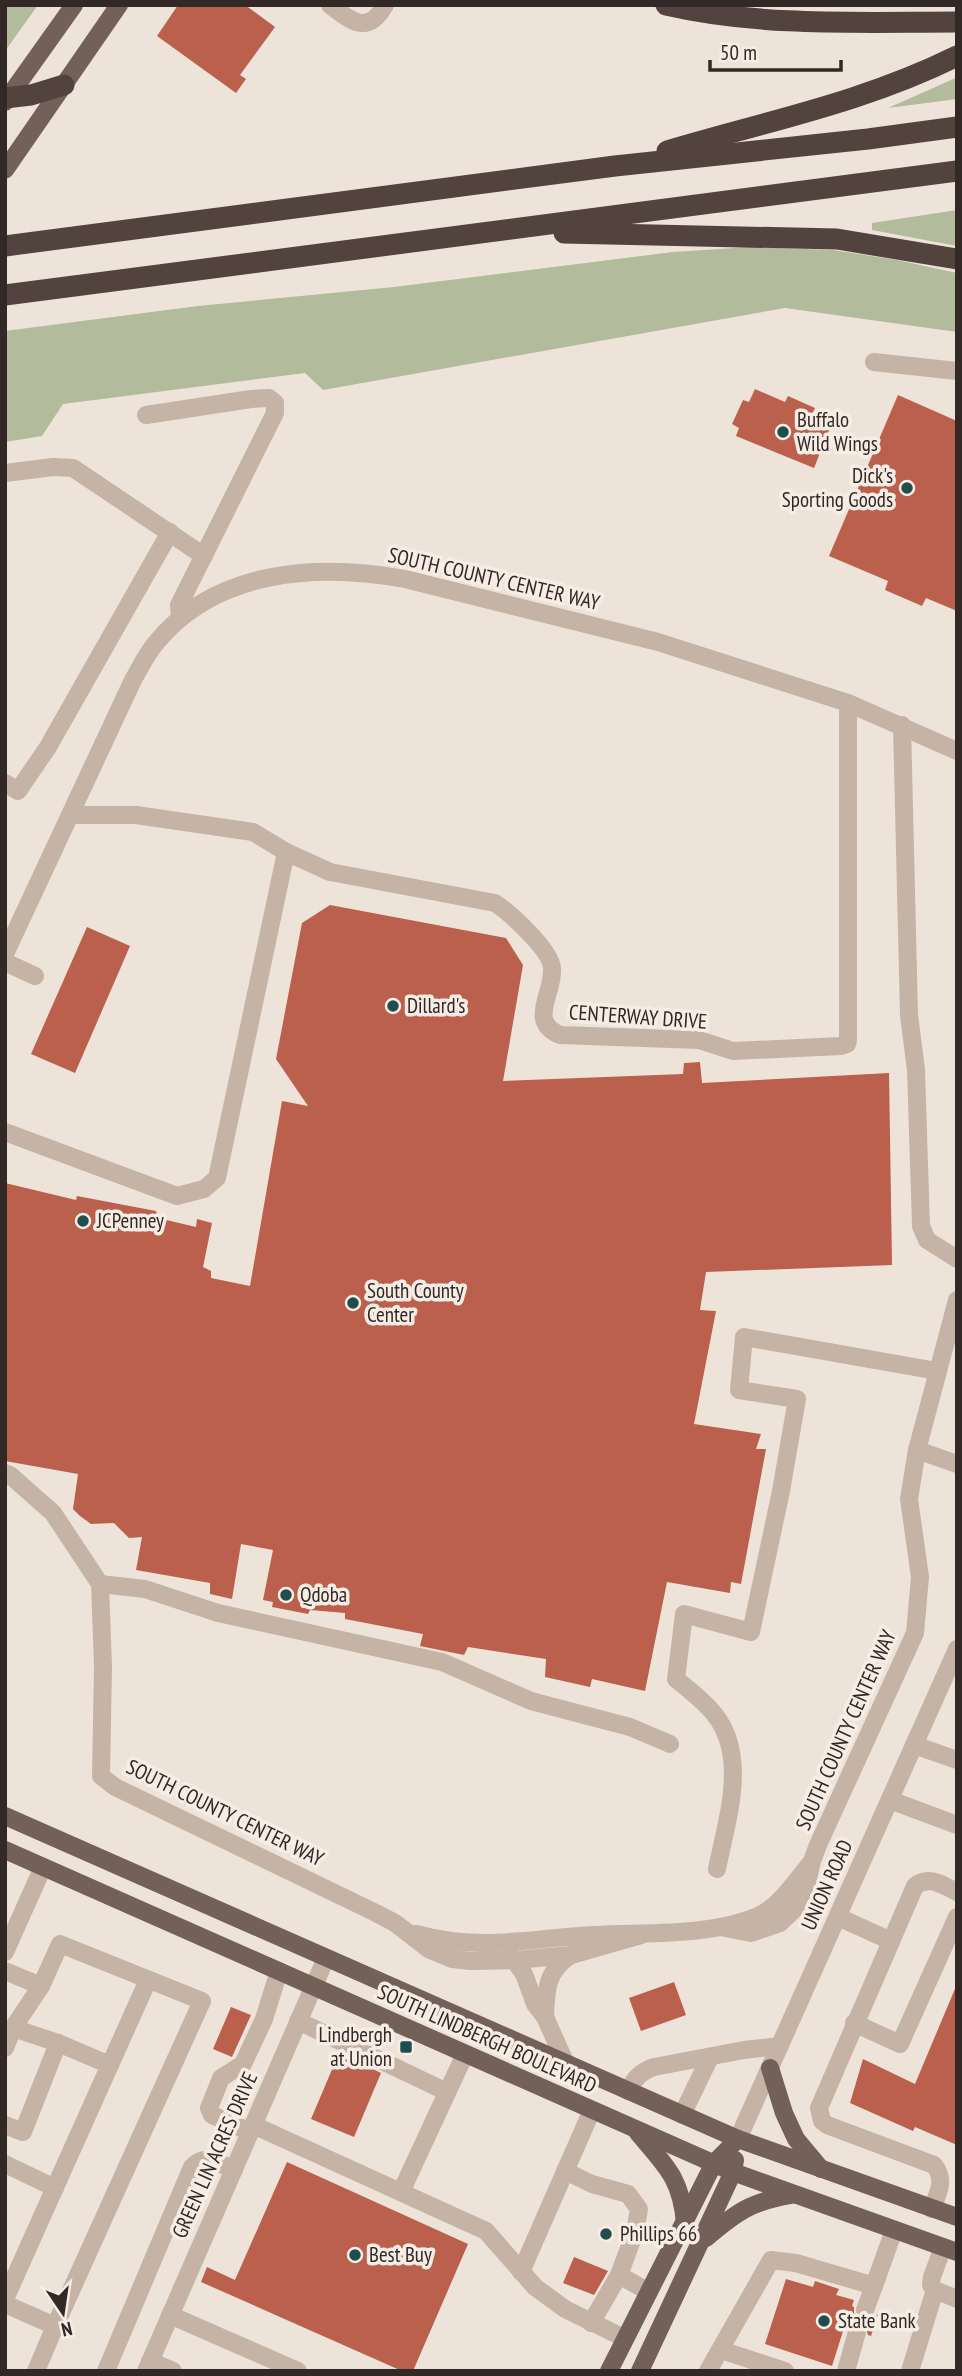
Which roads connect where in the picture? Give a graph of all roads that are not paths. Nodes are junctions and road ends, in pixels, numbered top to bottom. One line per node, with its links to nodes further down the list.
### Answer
1 (74, 5): 11 (main road)
2 (119, 5): 10 (main road)
3 (330, 5): 6 (street)
4 (345, 5): 5 (street)
5 (372, 5)
6 (385, 5)
7 (666, 5): 8 (highway)
8 (957, 22)
9 (957, 56): 14 (highway)
10 (64, 85): 11 (highway); 13 (main road)
11 (6, 99)
12 (957, 127): 14 (highway)
13 (9, 164)
14 (615, 166): 17 (highway)
15 (957, 171): 16 (highway)
16 (492, 232): 18 (highway); 19 (highway)
17 (5, 246)
18 (957, 259)
19 (5, 295)
20 (874, 362): 21 (street)
21 (957, 371)
22 (145, 415): 25 (street)
23 (5, 473): 24 (street)
24 (170, 532): 25 (street); 30 (street)
25 (204, 556): 26 (street)
26 (180, 618): 27 (street, SOUTH COUNTY CENTER WAY); 31 (street, SOUTH COUNTY CENTER WAY)
27 (848, 703): 28 (street, SOUTH COUNTY CENTER WAY); 32 (street, CENTERWAY DRIVE)
28 (902, 725): 29 (street, SOUTH COUNTY CENTER WAY); 37 (street)
29 (957, 751)
30 (5, 783)
31 (71, 815): 32 (street, CENTERWAY DRIVE); 33 (street, SOUTH COUNTY CENTER WAY)
32 (286, 852): 36 (street)
33 (5, 954)
34 (5, 962): 35 (street)
35 (35, 976)
36 (5, 1132)
37 (957, 1259)
38 (957, 1300): 39 (street, SOUTH COUNTY CENTER WAY)
39 (937, 1371): 40 (street, SOUTH COUNTY CENTER WAY); 53 (street)
40 (916, 1450): 41 (street); 58 (street, SOUTH COUNTY CENTER WAY)
41 (957, 1464)
42 (5, 1473): 43 (street)
43 (100, 1584): 45 (street); 57 (street, SOUTH COUNTY CENTER WAY)
44 (957, 1649): 46 (street, UNION ROAD)
45 (670, 1744)
46 (914, 1745): 47 (street); 48 (street, UNION ROAD)
47 (957, 1760)
48 (890, 1800): 50 (street); 55 (street, UNION ROAD)
49 (5, 1816): 63 (main road, SOUTH LINDBERGH BOULEVARD)
50 (955, 1824)
51 (5, 1850): 52 (main road, SOUTH LINDBERGH BOULEVARD)
52 (43, 1867): 61 (street); 66 (main road, SOUTH LINDBERGH BOULEVARD)
53 (717, 1869)
54 (957, 1892): 59 (street)
55 (838, 1917): 59 (street); 75 (street, UNION ROAD)
56 (957, 1917): 72 (street)
57 (407, 1931): 60 (street, SOUTH COUNTY CENTER WAY); 64 (street, SOUTH COUNTY CENTER WAY)
58 (641, 1935): 60 (street, SOUTH COUNTY CENTER WAY); 62 (street, SOUTH COUNTY CENTER WAY)
59 (891, 1941): 72 (street)
60 (501, 1944): 64 (street)
61 (5, 1952)
62 (570, 1955): 64 (street, SOUTH COUNTY CENTER WAY); 70 (street)
63 (326, 1958): 69 (street, GREEN LIN ACRES DRIVE); 79 (main road, SOUTH LINDBERGH BOULEVARD)
64 (516, 1961): 70 (street)
65 (5, 1971): 68 (street)
66 (279, 1971): 69 (main road, SOUTH LINDBERGH BOULEVARD); 87 (street)
67 (148, 1980): 68 (street); 80 (street); 115 (street)
68 (41, 1986): 73 (street)
69 (314, 1986): 71 (street, GREEN LIN ACRES DRIVE); 77 (main road, SOUTH LINDBERGH BOULEVARD)
70 (545, 2017): 79 (street)
71 (299, 2021): 83 (street); 87 (street, GREEN LIN ACRES DRIVE)
72 (854, 2023): 99 (street)
73 (13, 2028): 74 (street); 76 (street)
74 (58, 2043): 80 (street); 86 (street)
75 (780, 2046): 78 (street); 81 (street, UNION ROAD)
76 (5, 2048)
77 (465, 2054): 83 (street); 84 (main road, SOUTH LINDBERGH BOULEVARD)
78 (710, 2057): 82 (street); 85 (street)
79 (566, 2064): 82 (main road, SOUTH LINDBERGH BOULEVARD)
80 (110, 2065): 96 (street)
81 (770, 2068): 89 (street, UNION ROAD); 92 (main road)
82 (628, 2091): 85 (main road, SOUTH LINDBERGH BOULEVARD)
83 (447, 2092): 97 (street)
84 (592, 2110): 88 (main road, SOUTH LINDBERGH BOULEVARD); 94 (street)
85 (682, 2115): 89 (main road, SOUTH LINDBERGH BOULEVARD)
86 (5, 2125)
87 (252, 2129): 93 (street, GREEN LIN ACRES DRIVE); 97 (street)
88 (636, 2130): 90 (main road, SOUTH LINDBERGH BOULEVARD); 101 (main road)
89 (738, 2139): 90 (main road, UNION ROAD); 92 (main road, SOUTH LINDBERGH BOULEVARD); 95 (main road, UNION ROAD)
90 (714, 2163): 95 (main road, SOUTH LINDBERGH BOULEVARD); 101 (main road, UNION ROAD)
91 (7, 2169): 96 (street)
92 (821, 2169): 99 (main road, SOUTH LINDBERGH BOULEVARD)
93 (234, 2170): 113 (street, GREEN LIN ACRES DRIVE); 121 (street)
94 (565, 2171): 105 (street); 106 (street)
95 (733, 2172): 98 (main road, SOUTH LINDBERGH BOULEVARD); 103 (main road, UNION ROAD)
96 (55, 2188): 111 (street)
97 (401, 2192): 105 (street)
98 (792, 2194): 102 (main road, SOUTH LINDBERGH BOULEVARD); 103 (main road)
99 (932, 2209): 100 (main road, SOUTH LINDBERGH BOULEVARD)
100 (957, 2217)
101 (685, 2223): 109 (main road, UNION ROAD)
102 (894, 2230): 104 (main road, SOUTH LINDBERGH BOULEVARD); 107 (street)
103 (703, 2240): 125 (main road, UNION ROAD)
104 (950, 2250): 108 (street)
105 (521, 2272): 114 (street)
106 (619, 2275): 109 (street); 114 (street)
107 (874, 2286): 112 (street); 118 (street)
108 (935, 2290): 110 (street); 129 (street)
109 (649, 2292): 117 (main road, UNION ROAD)
110 (957, 2299)
111 (5, 2301): 115 (street)
112 (865, 2310)
113 (170, 2315): 119 (street, GREEN LIN ACRES DRIVE); 123 (street)
114 (591, 2323): 117 (street)
115 (55, 2326): 120 (street)
116 (857, 2332): 128 (street)
117 (624, 2339): 124 (main road, UNION ROAD)
118 (721, 2350): 126 (street); 127 (street)
119 (148, 2366): 122 (street)
120 (36, 2371)
121 (106, 2371)
122 (173, 2371)
123 (298, 2371)
124 (608, 2371)
125 (640, 2371)
126 (708, 2371)
127 (785, 2371)
128 (846, 2371)
129 (910, 2371)

